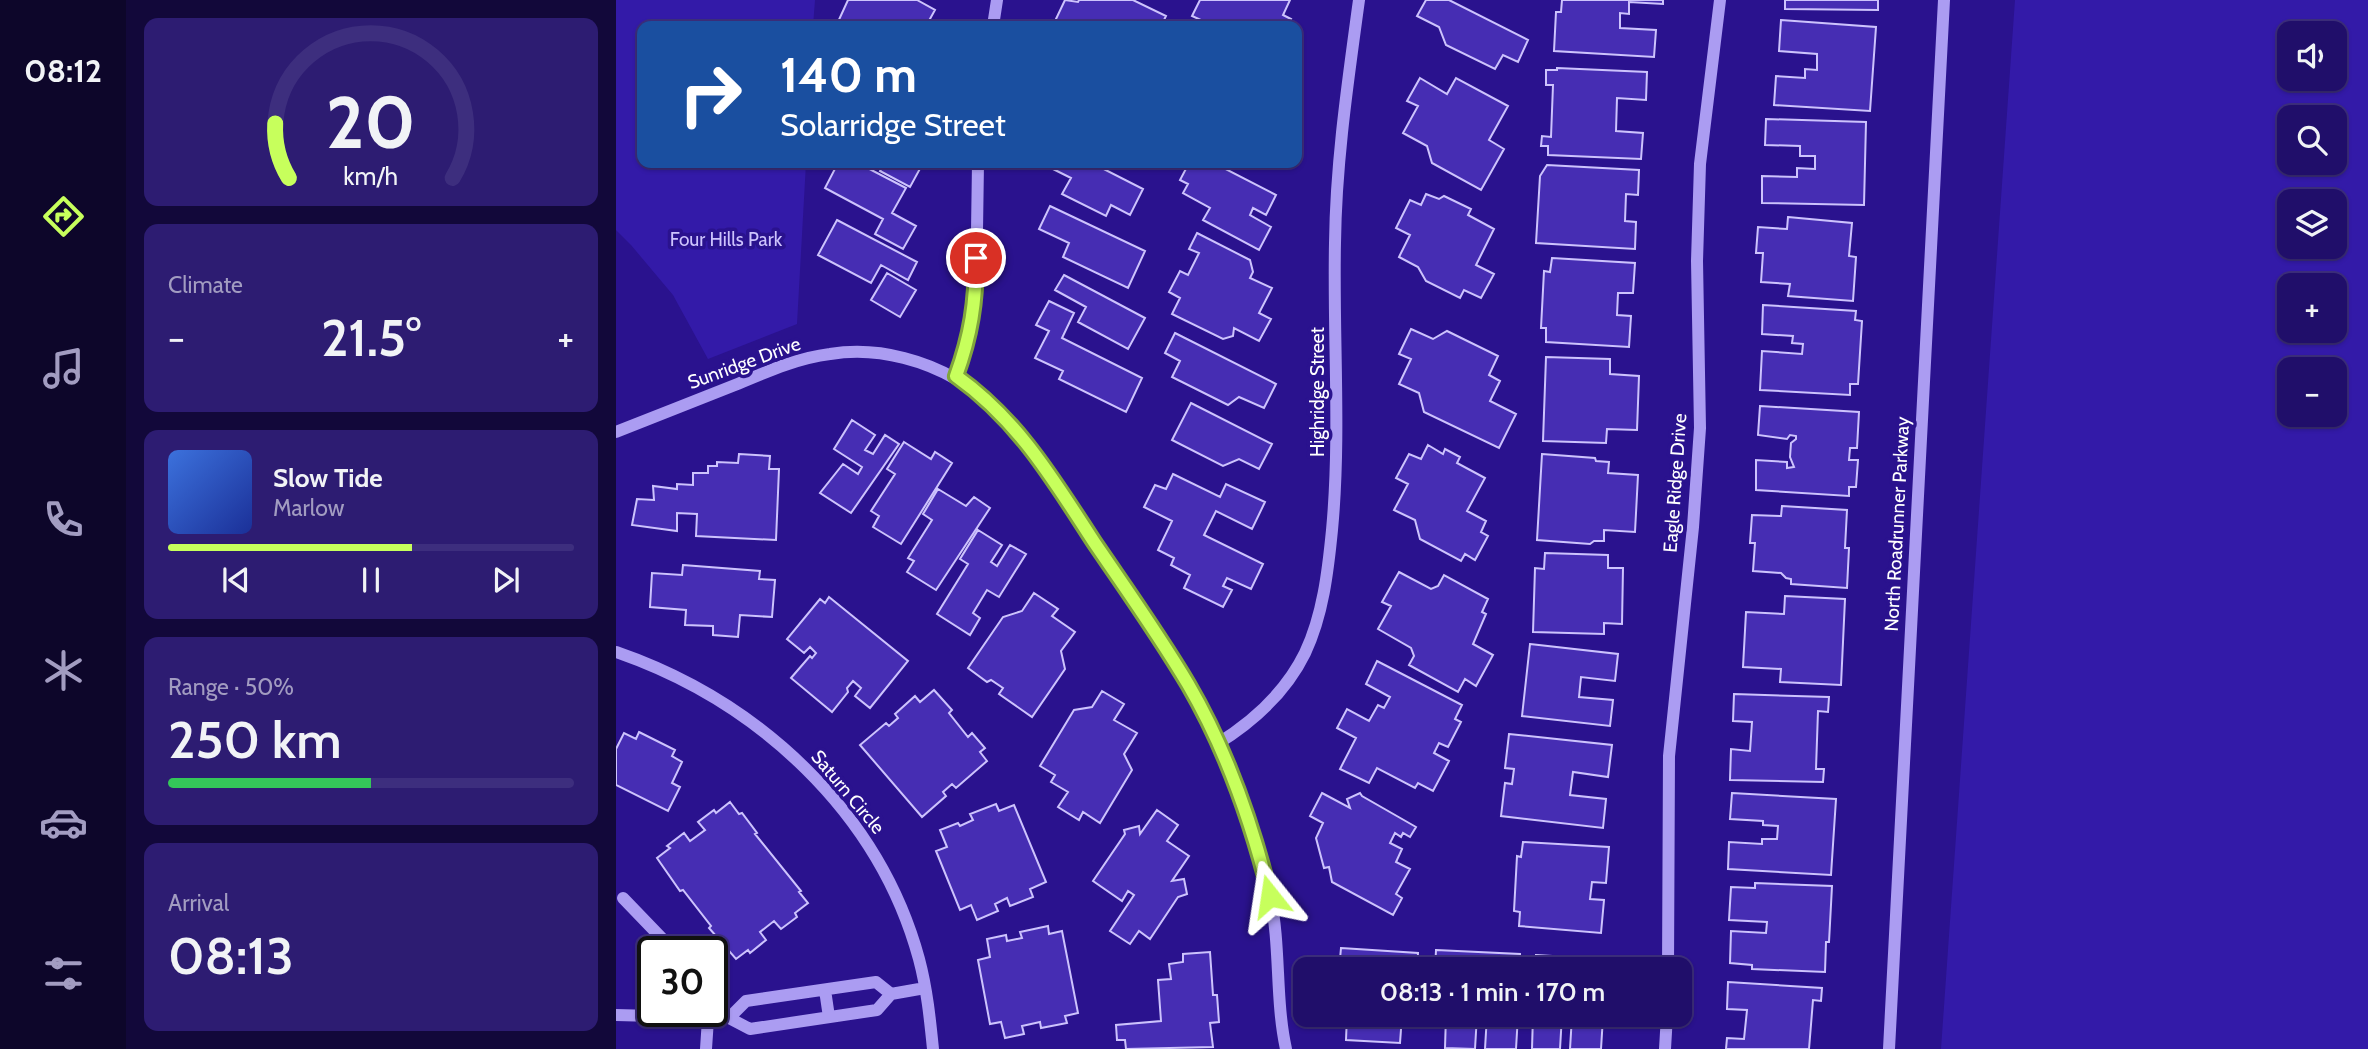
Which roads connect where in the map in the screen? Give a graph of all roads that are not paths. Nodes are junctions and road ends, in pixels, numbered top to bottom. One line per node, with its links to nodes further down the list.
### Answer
1 (997, 0): 5 (street)
2 (1359, 0): 10 (street, Highridge Street)
3 (1720, 0): 13 (street, Eagle Ridge Drive)
4 (1944, 0): 27 (street, North Roadrunner Parkway)
5 (994, 21)
6 (978, 168): 7 (street)
7 (956, 376): 8 (street, Sunridge Drive); 10 (street, Sunridge Drive)
8 (616, 432)
9 (616, 652): 14 (street, Saturn Circle)
10 (1217, 744): 25 (street, Sunridge Drive)
11 (624, 898): 12 (street)
12 (660, 936)
13 (1668, 957)
14 (925, 988): 16 (street); 24 (street, Saturn Circle)
15 (825, 990): 16 (street); 19 (street); 20 (street)
16 (891, 995): 19 (street)
17 (616, 1015): 18 (street)
18 (637, 1015)
19 (829, 1017): 20 (street)
20 (729, 1018)
21 (707, 1027): 23 (street)
22 (1666, 1027): 26 (street)
23 (706, 1049)
24 (933, 1049)
25 (1286, 1049)
26 (1665, 1049)
27 (1889, 1049)

